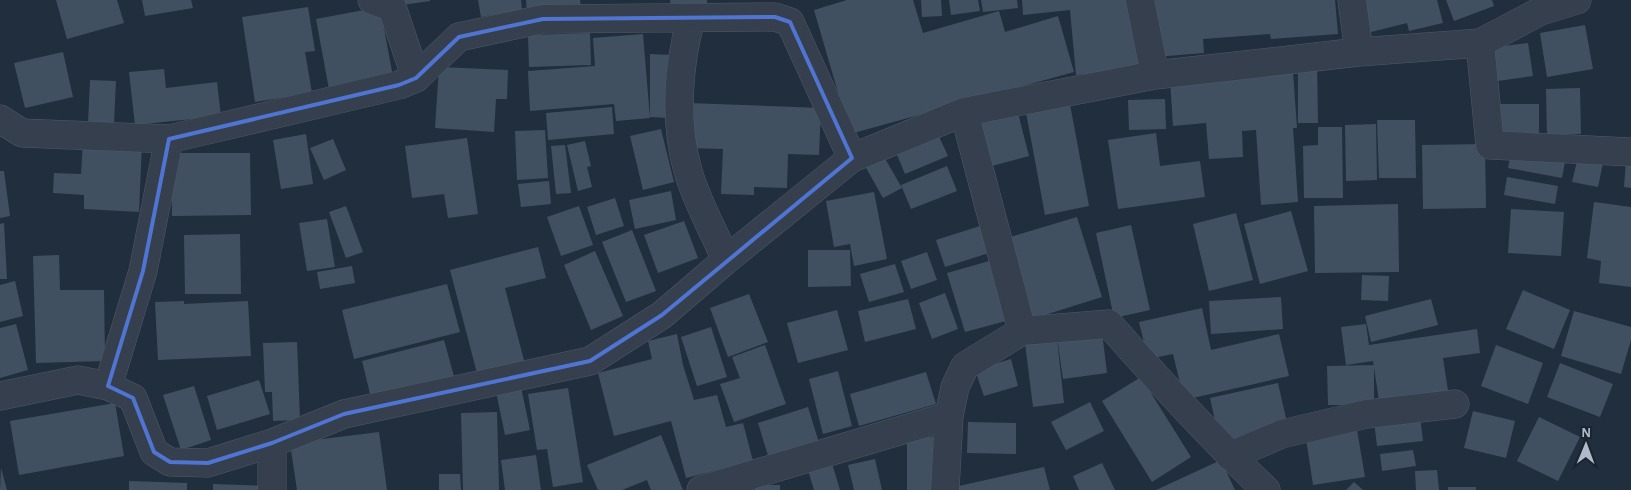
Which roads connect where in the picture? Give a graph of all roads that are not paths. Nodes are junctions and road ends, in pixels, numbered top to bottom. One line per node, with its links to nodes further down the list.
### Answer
1 (1140, 0): 9 (street)
2 (1352, 0): 8 (street)
3 (1577, 0): 7 (street)
4 (384, 2): 10 (street)
5 (660, 9): 6 (street); 10 (street)
6 (691, 18): 15 (street); 16 (street)
7 (1480, 43): 8 (street); 14 (street)
8 (1359, 52): 9 (street)
9 (1155, 74): 11 (street)
10 (416, 78): 13 (street)
11 (964, 112): 15 (street); 17 (street)
12 (0, 119): 13 (street)
13 (169, 139): 18 (street)
14 (1631, 152)
15 (852, 158): 16 (street)
16 (726, 260): 22 (street)
17 (1022, 331): 21 (street); 23 (street)
18 (108, 386): 19 (street); 22 (street)
19 (0, 396)
20 (1455, 404): 23 (street)
21 (949, 416): 25 (street); 26 (street)
22 (272, 443): 24 (street)
23 (1230, 456): 27 (street)
24 (272, 490)
25 (701, 490)
26 (944, 490)
27 (1266, 490)

